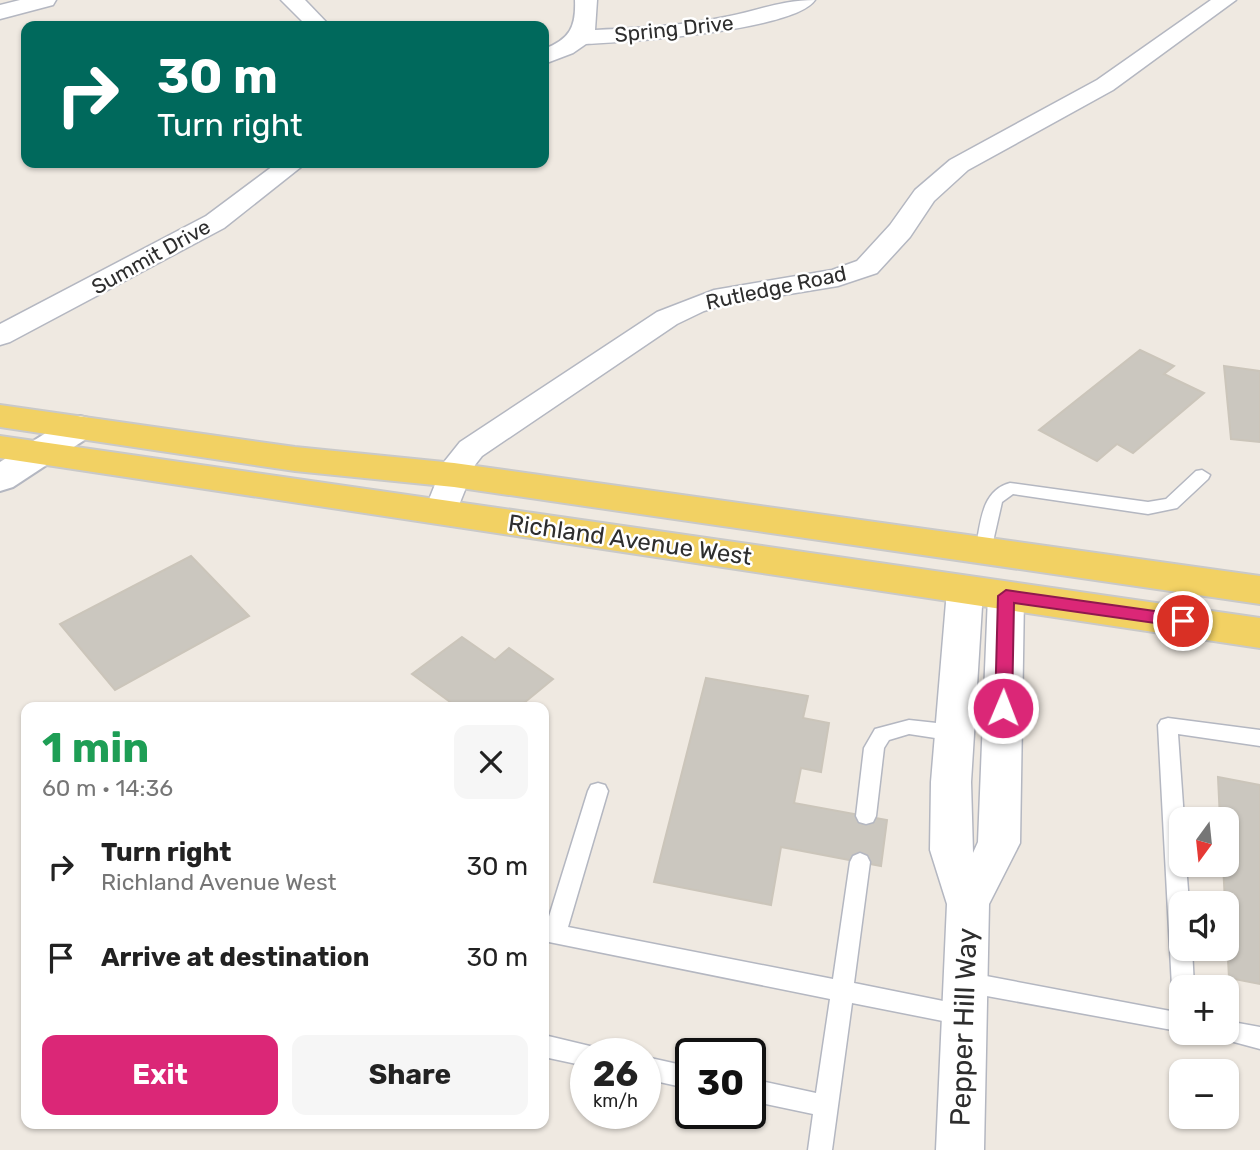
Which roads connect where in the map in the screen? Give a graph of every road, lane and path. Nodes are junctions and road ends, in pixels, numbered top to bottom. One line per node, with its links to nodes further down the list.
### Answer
1 (45, 0): 6 (street)
2 (292, 0): 7 (street)
3 (586, 0): 8 (street)
4 (804, 0): 8 (street, Spring Drive)
5 (1225, 0): 16 (street, Rutledge Road)
6 (0, 12)
7 (314, 21)
8 (581, 38): 9 (street)
9 (549, 55)
10 (286, 168): 11 (street, Summit Drive)
11 (0, 336)
12 (0, 416): 13 (main road, Richland Avenue West)
13 (80, 427): 15 (street); 16 (main road, Richland Avenue West)
14 (0, 447): 15 (main road, Richland Avenue West)
15 (43, 452): 18 (street); 19 (main road, Richland Avenue West)
16 (454, 475): 19 (street, Rutledge Road); 20 (main road, Richland Avenue West)
17 (1202, 475): 20 (lane)
18 (0, 479)
19 (441, 512): 21 (main road, Richland Avenue West)
20 (984, 551): 22 (main road, Richland Avenue West)
21 (965, 590): 23 (main road, Richland Avenue West); 27 (street, Pepper Hill Way)
22 (1260, 590)
23 (1006, 596): 24 (main road, Richland Avenue West); 32 (street, Pepper Hill Way)
24 (1208, 625): 25 (main road, Richland Avenue West); 26 (lane)
25 (1260, 633)
26 (1260, 642)
27 (955, 733): 30 (lane); 32 (street, Pepper Hill Way)
28 (1260, 738): 34 (lane)
29 (598, 791): 33 (lane)
30 (866, 816)
31 (860, 862): 35 (lane)
32 (968, 904): 36 (street, Pepper Hill Way)
33 (550, 933): 35 (lane)
34 (1182, 975)
35 (842, 992): 36 (lane); 43 (lane)
36 (964, 999): 37 (lane); 45 (street, Pepper Hill Way)
37 (1169, 1022)
38 (1239, 1034): 39 (lane)
39 (1260, 1038)
40 (549, 1047): 41 (lane)
41 (570, 1052)
42 (766, 1093): 43 (lane)
43 (825, 1106): 44 (lane)
44 (820, 1150)
45 (960, 1150)

